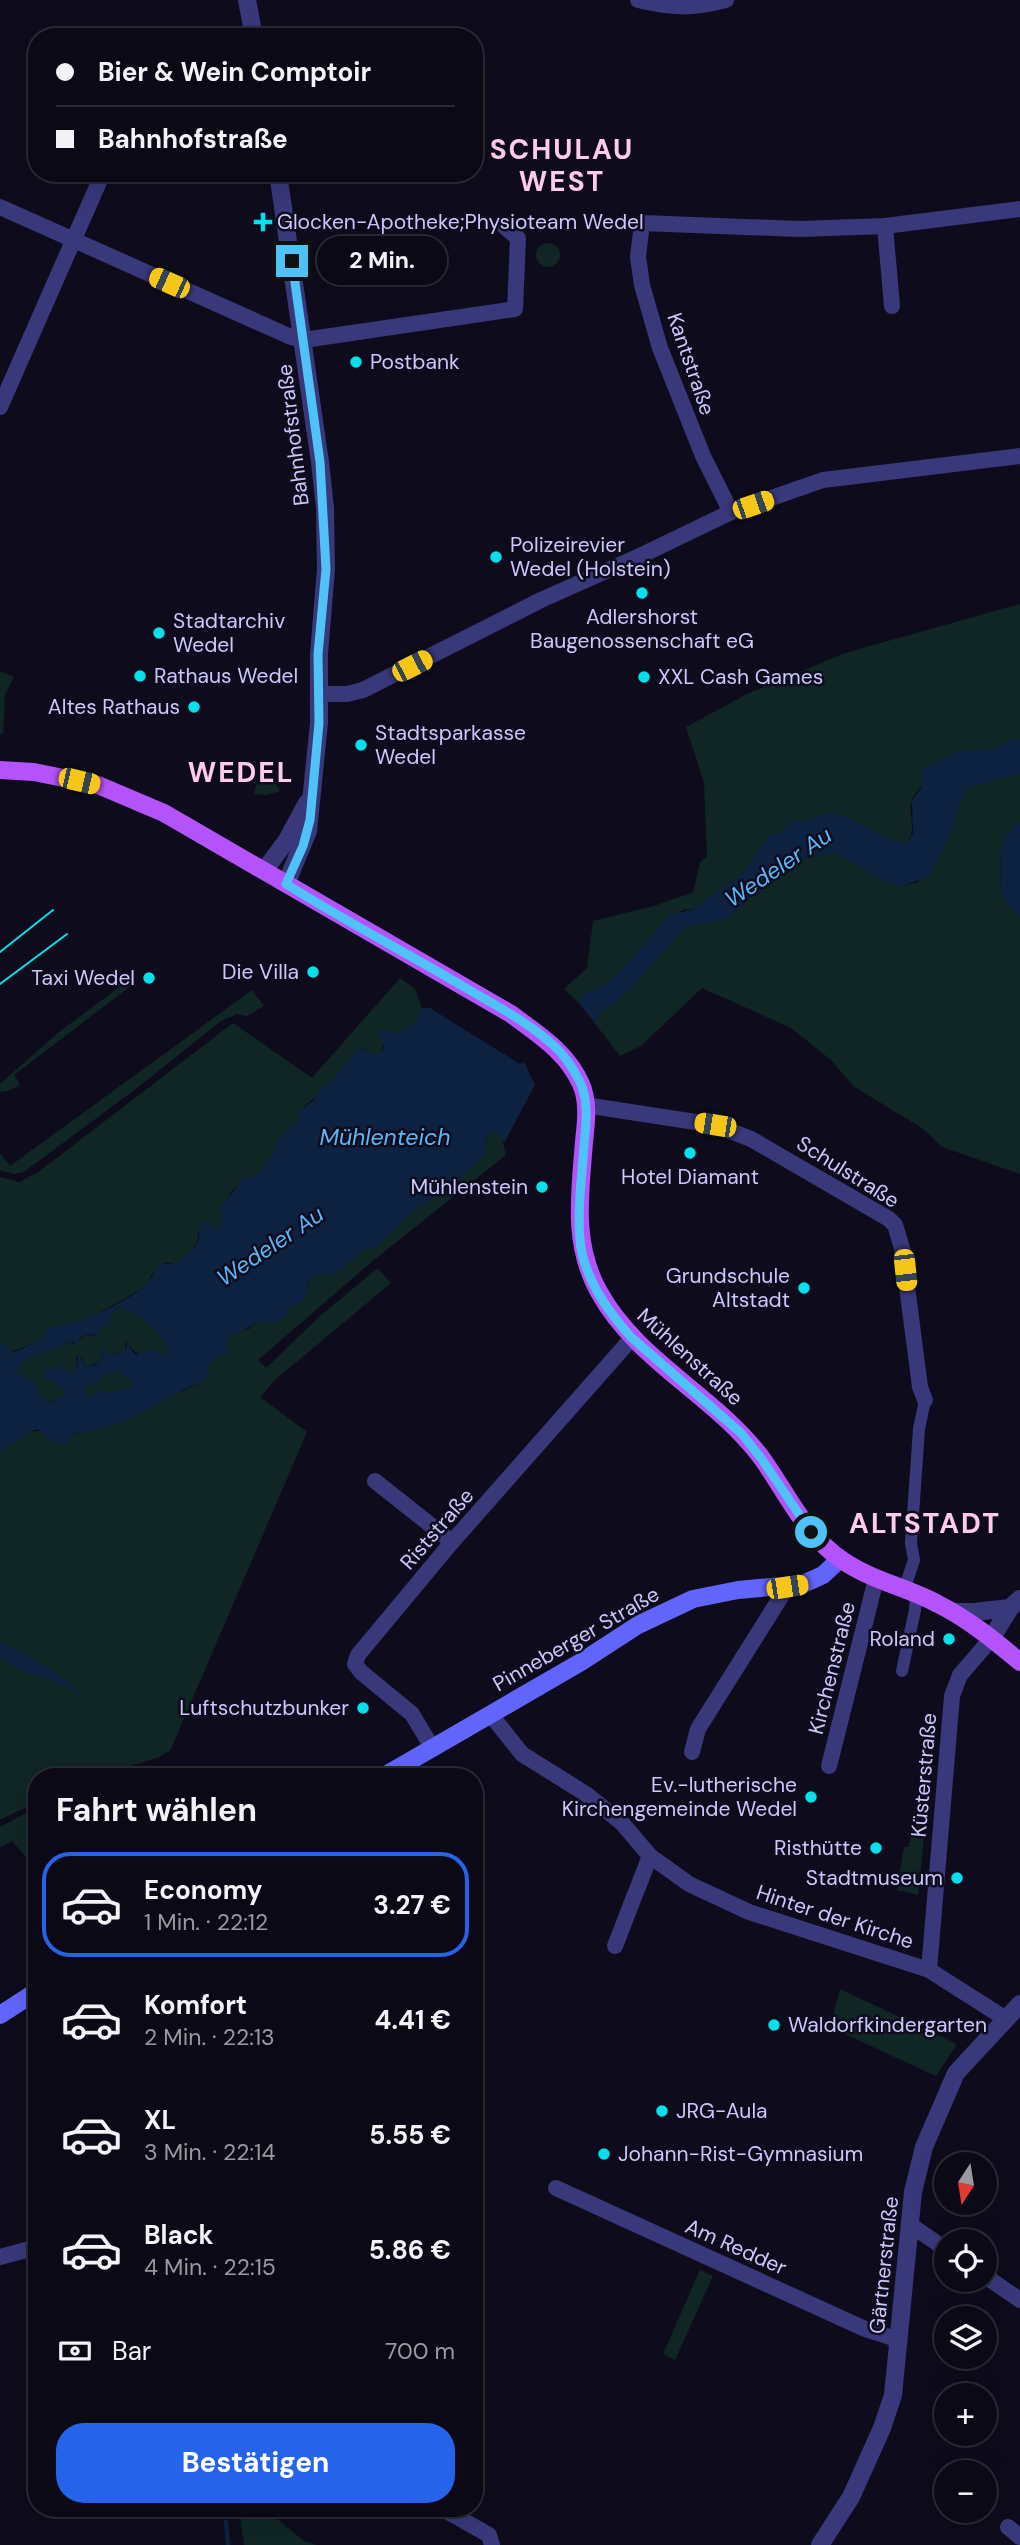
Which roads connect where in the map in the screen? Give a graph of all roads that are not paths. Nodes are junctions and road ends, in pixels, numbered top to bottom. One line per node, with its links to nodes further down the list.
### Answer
1 (247, 0): 4 (street)
2 (638, 0): 3 (street)
3 (726, 0)
4 (252, 28)
5 (99, 182): 11 (street)
6 (279, 182): 13 (street, Bahnhofstraße)
7 (0, 207): 11 (street)
8 (1020, 209): 9 (street)
9 (885, 226): 12 (street); 16 (street, Kantstraße)
10 (505, 227): 13 (street)
11 (72, 240): 13 (street); 14 (street)
12 (892, 306)
13 (304, 340): 17 (street, Bahnhofstraße)
14 (0, 407)
15 (1020, 456): 16 (street)
16 (731, 512): 17 (street)
17 (320, 694): 19 (street, Bahnhofstraße)
18 (0, 770): 20 (main road, Mühlenstraße)
19 (314, 786): 20 (street); 21 (street, Bahnhofstraße)
20 (264, 871): 21 (main road, Mühlenstraße)
21 (286, 884): 22 (main road, Mühlenstraße)
22 (585, 1105): 23 (main road, Mühlenstraße); 24 (street, Schulstraße)
23 (632, 1338): 26 (street, Riststraße); 27 (main road, Mühlenstraße)
24 (925, 1400): 30 (street, Schulstraße)
25 (375, 1481): 26 (street)
26 (452, 1542): 37 (street, Riststraße)
27 (839, 1559): 28 (main road, Mühlenstraße); 29 (main road, Pinneberger Straße)
28 (876, 1579): 30 (main road, Mühlenstraße); 39 (street, Kirchenstraße)
29 (787, 1587): 36 (main road, Pinneberger Straße); 38 (street)
30 (910, 1592): 32 (main road, Mühlenstraße); 35 (street, Schulstraße)
31 (1015, 1603): 32 (street); 33 (street)
32 (953, 1612): 33 (main road, Mühlenstraße)
33 (991, 1639): 34 (main road, Mühlenstraße); 43 (street, Küsterstraße)
34 (1020, 1662)
35 (902, 1671)
36 (491, 1715): 37 (main road, Pinneberger Straße); 41 (street, Hinter der Kirche)
37 (433, 1749): 40 (main road, Pinneberger Straße)
38 (692, 1752)
39 (829, 1766)
40 (399, 1768)
41 (650, 1856): 42 (street); 43 (street, Hinter der Kirche)
42 (615, 1946)
43 (926, 1969): 47 (street, Hinter der Kirche)
44 (28, 1997): 46 (main road)
45 (1020, 2004): 47 (street, Gärtnerstraße)
46 (0, 2015)
47 (1002, 2016): 49 (street, Gärtnerstraße)
48 (556, 2188): 55 (street, Am Redder)
49 (909, 2224): 50 (street); 55 (street, Gärtnerstraße)
50 (934, 2241)
51 (28, 2249): 52 (street)
52 (0, 2257)
53 (997, 2285): 54 (street)
54 (1020, 2301)
55 (899, 2340): 58 (street, Gärtnerstraße)
56 (457, 2517): 57 (street)
57 (492, 2545)
58 (820, 2545)

